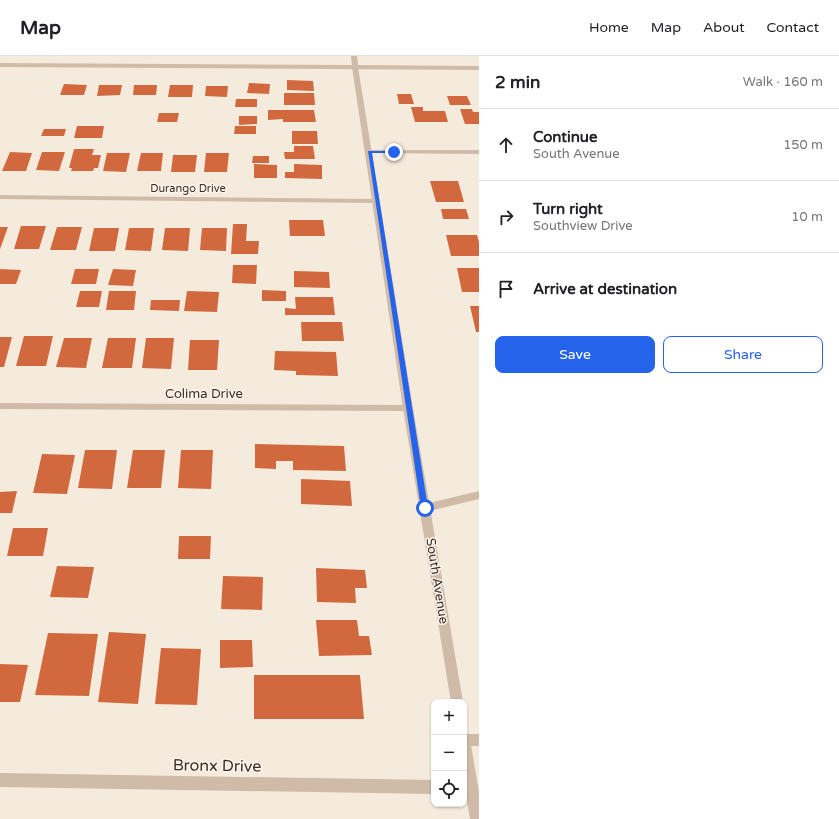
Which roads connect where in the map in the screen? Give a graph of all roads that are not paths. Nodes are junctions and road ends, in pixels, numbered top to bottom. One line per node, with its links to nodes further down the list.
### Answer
1 (354, 56): 3 (street, South Avenue)
2 (0, 65): 3 (street)
3 (355, 67): 4 (street); 5 (street, South Avenue)
4 (479, 68)
5 (369, 152): 6 (street); 8 (street, South Avenue)
6 (479, 152)
7 (0, 197): 8 (street, Durango Drive)
8 (377, 200): 10 (street, South Avenue)
9 (0, 406): 10 (street, Colima Drive)
10 (408, 408): 12 (street, South Avenue)
11 (479, 495): 12 (street)
12 (425, 508): 13 (street, South Avenue)
13 (457, 699)
14 (467, 740): 15 (street)
15 (479, 740)
16 (466, 771): 19 (street)
17 (0, 780): 18 (street, Bronx Drive)
18 (431, 787)
19 (468, 787): 20 (street)
20 (477, 819)

